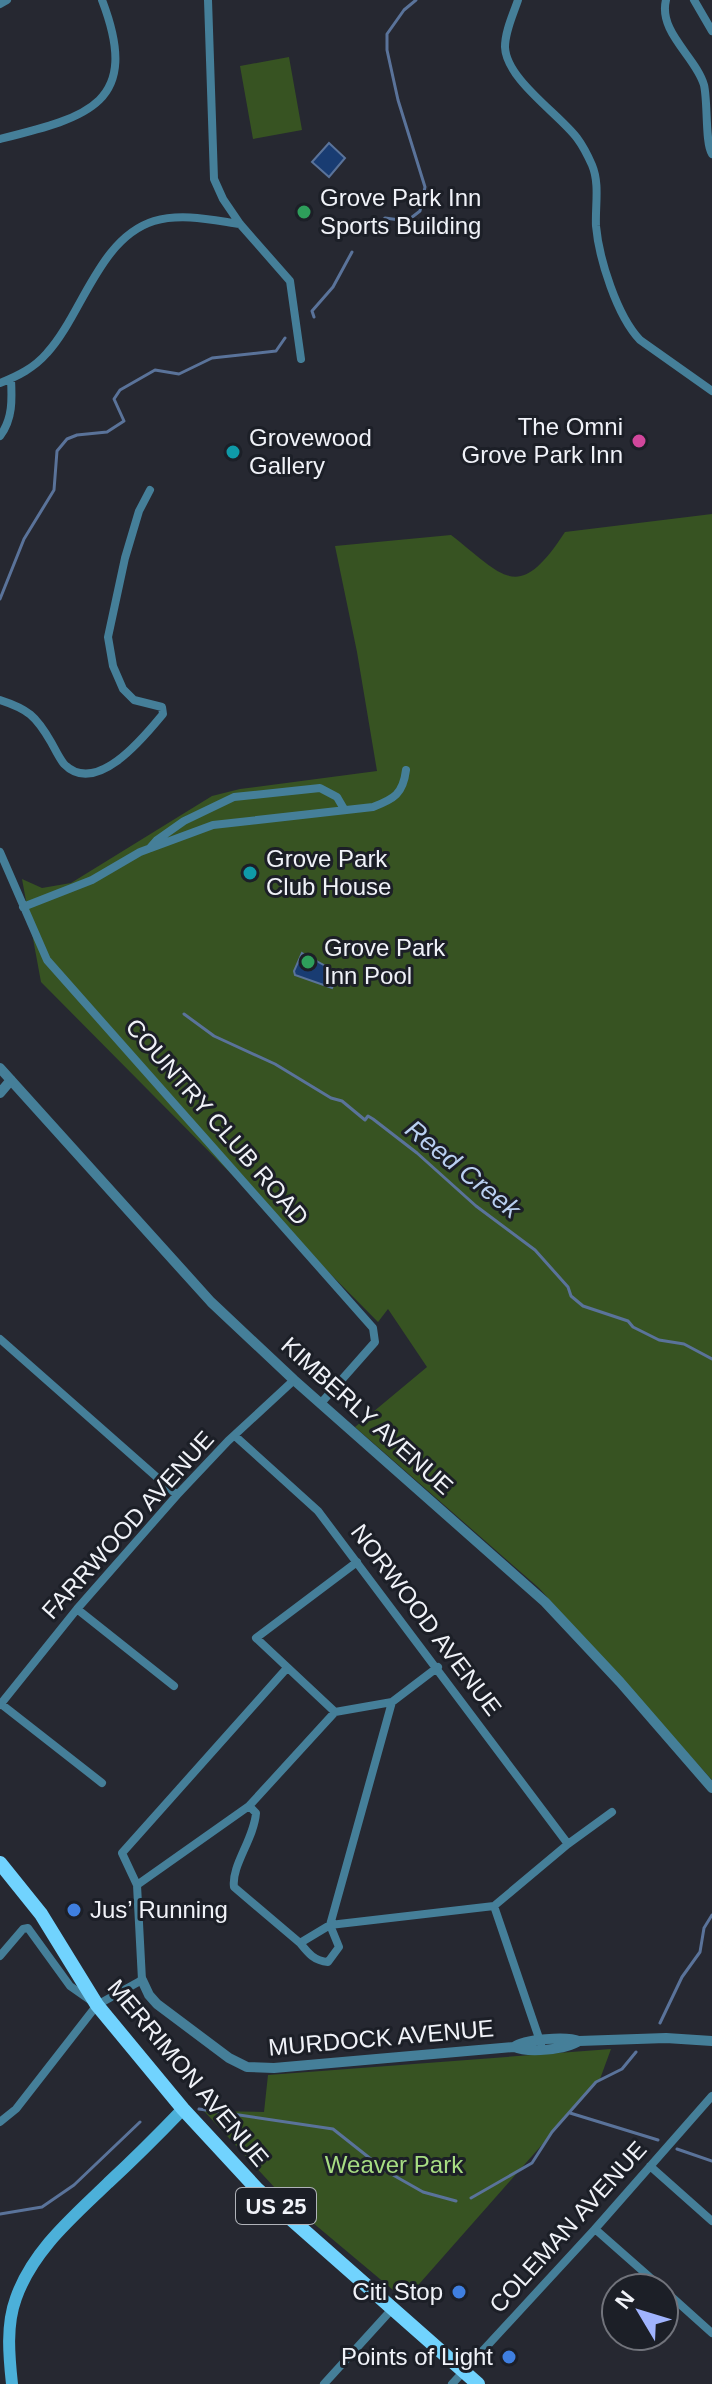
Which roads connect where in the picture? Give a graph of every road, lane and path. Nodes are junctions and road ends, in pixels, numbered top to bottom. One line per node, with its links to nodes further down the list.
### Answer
1 (7, 0): 7 (street)
2 (102, 0): 9 (street)
3 (208, 0): 11 (street)
4 (518, 0): 15 (street)
5 (666, 0): 10 (street)
6 (694, 0): 8 (street)
7 (0, 4)
8 (712, 31)
9 (0, 139)
10 (712, 154)
11 (240, 224): 12 (street); 13 (street)
12 (301, 359)
13 (11, 379): 14 (street); 16 (street)
14 (0, 383)
15 (712, 391)
16 (0, 436)
17 (150, 490): 18 (street)
18 (0, 700)
19 (406, 770): 20 (street)
20 (344, 809): 21 (street); 21 (street)
21 (150, 849): 23 (street)
22 (0, 852): 23 (street, COUNTRY CLUB ROAD)
23 (23, 907): 29 (street, COUNTRY CLUB ROAD)
24 (0, 1068): 25 (street, KIMBERLY AVENUE)
25 (11, 1080): 26 (street); 28 (street, KIMBERLY AVENUE)
26 (0, 1093)
27 (0, 1339): 31 (street)
28 (294, 1380): 29 (street, KIMBERLY AVENUE); 30 (street, FARRWOOD AVENUE)
29 (322, 1402): 41 (street, KIMBERLY AVENUE)
30 (235, 1436): 31 (street, FARRWOOD AVENUE); 32 (street, NORWOOD AVENUE)
31 (177, 1495): 33 (street, FARRWOOD AVENUE)
32 (357, 1562): 34 (street, NORWOOD AVENUE); 35 (street)
33 (77, 1609): 36 (street); 38 (street, FARRWOOD AVENUE)
34 (438, 1667): 37 (street); 44 (street, NORWOOD AVENUE)
35 (287, 1668): 39 (street); 46 (street)
36 (174, 1686)
37 (392, 1702): 39 (street); 48 (street)
38 (0, 1705): 40 (street)
39 (335, 1712): 42 (street)
40 (102, 1783)
41 (712, 1788)
42 (249, 1806): 46 (street); 49 (street)
43 (612, 1812): 44 (street)
44 (568, 1844): 47 (street)
45 (0, 1863): 52 (main road, MERRIMON AVENUE / US 25)
46 (137, 1885): 51 (street)
47 (494, 1906): 48 (street); 54 (street)
48 (330, 1925): 49 (street); 49 (street)
49 (300, 1943)
50 (0, 1956): 52 (street)
51 (142, 1980): 52 (street); 54 (street, MURDOCK AVENUE)
52 (97, 2005): 56 (main road, MERRIMON AVENUE / US 25); 57 (street)
53 (712, 2041): 54 (street, MURDOCK AVENUE)
54 (541, 2044)
55 (712, 2096): 58 (street, COLEMAN AVENUE)
56 (183, 2109): 63 (main road, MERRIMON AVENUE / US 25); 66 (main road)
57 (0, 2122)
58 (650, 2166): 59 (street); 60 (street, COLEMAN AVENUE)
59 (712, 2221)
60 (595, 2229): 61 (street); 65 (street, COLEMAN AVENUE)
61 (644, 2272)
62 (680, 2304): 64 (street)
63 (393, 2308): 65 (main road, MERRIMON AVENUE / US 25); 67 (street)
64 (712, 2333)
65 (463, 2372): 68 (street, COLEMAN AVENUE); 69 (main road, MERRIMON AVENUE / US 25)
66 (12, 2384)
67 (324, 2384)
68 (452, 2384)
69 (478, 2384)

